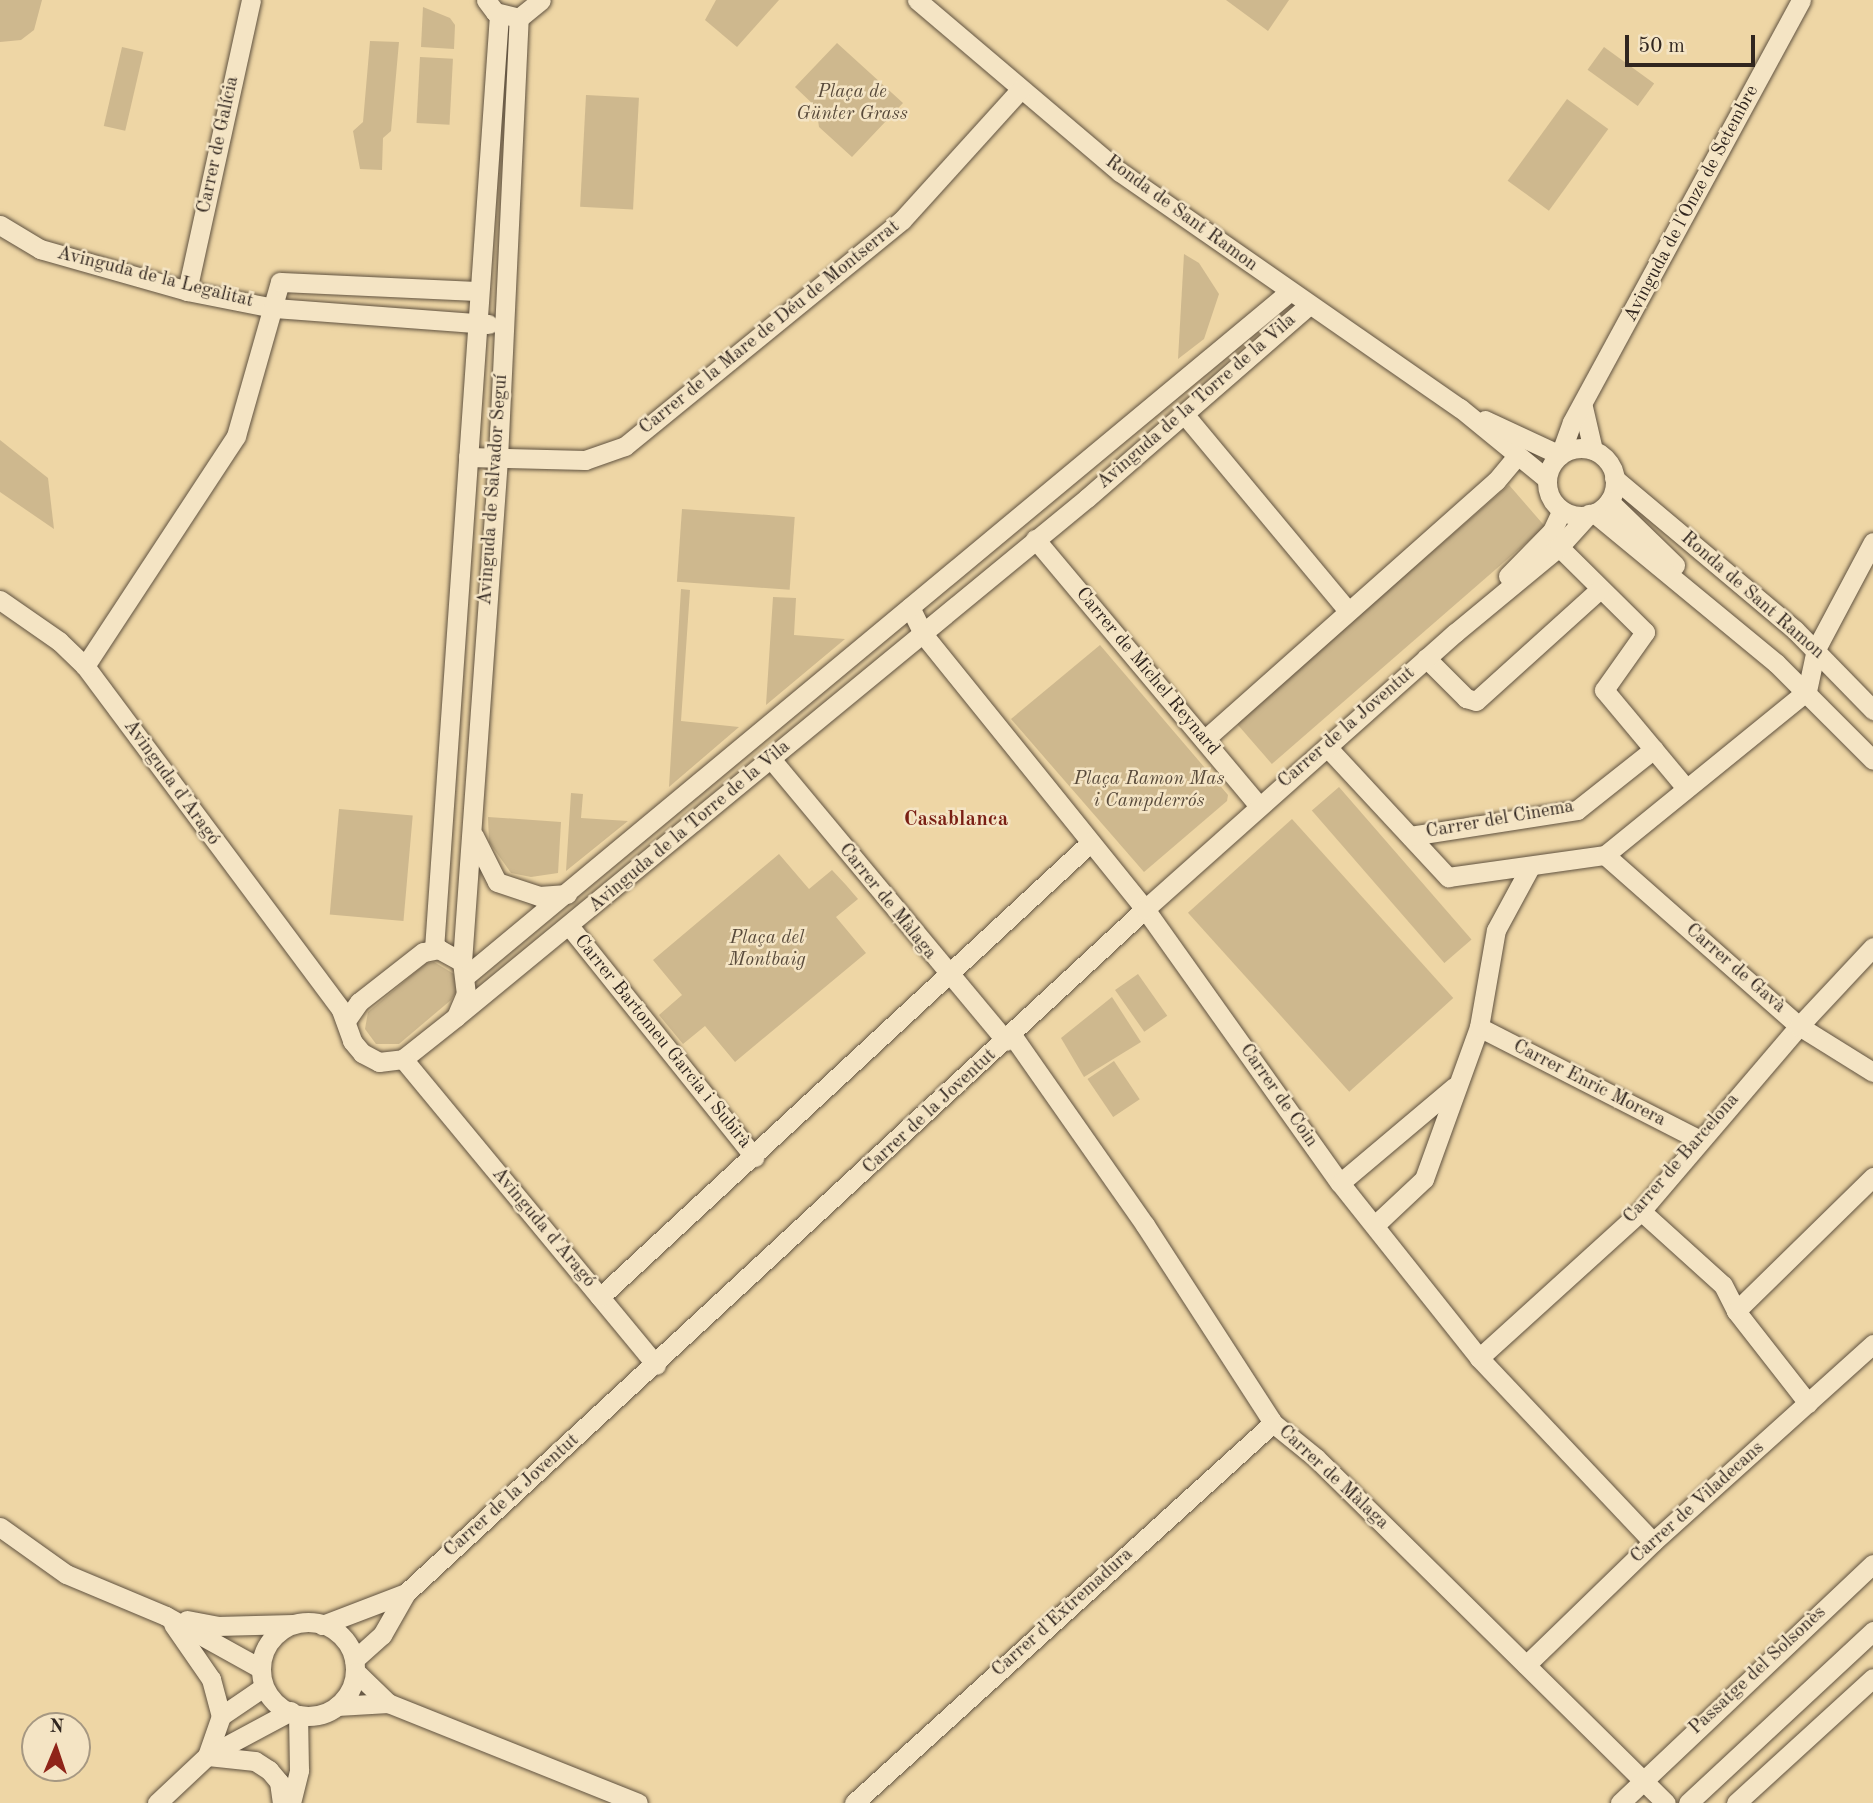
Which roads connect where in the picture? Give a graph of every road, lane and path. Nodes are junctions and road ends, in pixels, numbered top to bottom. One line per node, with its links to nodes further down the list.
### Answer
1 (251, 0): 9 (street, Carrer de Galícia)
2 (541, 0): 6 (street)
3 (917, 0): 7 (street, Ronda de Sant Ramon)
4 (1801, 0): 18 (street, Avinguda de l'Onze de Setembre)
5 (492, 7): 6 (street); 10 (street, Avinguda de Salvador Seguí)
6 (519, 18): 15 (street, Avinguda de Salvador Seguí)
7 (1020, 90): 11 (street, Ronda de Sant Ramon); 25 (street, Carrer de la Mare de Déu de Montserrat)
8 (0, 225): 9 (street, Avinguda de la Legalitat)
9 (187, 291): 13 (street, Avinguda de la Legalitat)
10 (478, 291): 13 (street, Avinguda de la Legalitat); 14 (street, Avinguda de Salvador Seguí)
11 (1289, 292): 12 (street, Ronda de Sant Ramon); 16 (street, Avinguda de la Torre de la Vila)
12 (1308, 306): 17 (street, Avinguda de la Torre de la Vila); 19 (street, Ronda de Sant Ramon)
13 (274, 308): 14 (street, Avinguda de la Legalitat); 46 (street)
14 (476, 323): 15 (street, Avinguda de la Legalitat); 24 (street, Avinguda de Salvador Seguí)
15 (504, 325): 25 (street, Avinguda de Salvador Seguí)
16 (1226, 343): 17 (street); 26 (street, Avinguda de la Torre de la Vila)
17 (1242, 361): 20 (street, Avinguda de la Torre de la Vila)
18 (1583, 407): 21 (street); 22 (street, Avinguda de l'Onze de Setembre)
19 (1460, 408): 22 (street, Ronda de Sant Ramon); 23 (street, Ronda de Sant Ramon)
20 (1184, 414): 29 (street, Avinguda de la Torre de la Vila); 41 (street)
21 (1594, 450): 22 (street); 27 (street, Ronda de Sant Ramon)
22 (1560, 455): 28 (street)
23 (1517, 456): 28 (street, Ronda de Sant Ramon); 41 (street)
24 (468, 457): 25 (street, Carrer de la Mare de Déu de Montserrat); 65 (street, Avinguda de Salvador Seguí)
25 (498, 458): 56 (street, Avinguda de Salvador Seguí)
26 (1068, 474): 29 (street, Avinguda de la Torre de la Vila); 40 (street, Avinguda de la Torre de la Vila)
27 (1614, 478): 31 (street); 32 (street, Ronda de Sant Ramon)
28 (1547, 479): 30 (street, Ronda de Sant Ramon)
29 (1087, 498): 33 (street, Avinguda de la Torre de la Vila)
30 (1562, 510): 31 (street, Ronda de Sant Ramon); 42 (street, Carrer de la Joventut)
31 (1597, 510): 35 (street, Carrer de la Joventut); 36 (street, Ronda de Sant Ramon); 39 (street, Ronda de Sant Ramon)
32 (1657, 514): 36 (street, Ronda de Sant Ramon); 44 (street, Ronda de Sant Ramon)
33 (1035, 539): 43 (street, Avinguda de la Torre de la Vila); 49 (street, Carrer de Michel Reynard)
34 (1873, 542): 44 (street)
35 (1559, 547): 37 (street); 42 (street, Carrer de la Joventut)
36 (1673, 563): 39 (street, Ronda de Sant Ramon)
37 (1598, 590): 45 (street); 51 (street)
38 (0, 600): 46 (street, Avinguda d'Aragó)
39 (1710, 605): 47 (street, Ronda de Sant Ramon)
40 (909, 607): 43 (street); 61 (street, Avinguda de la Torre de la Vila)
41 (1348, 611): 49 (street)
42 (1455, 632): 45 (street, Carrer de la Joventut)
43 (923, 634): 52 (street, Avinguda de la Torre de la Vila); 58 (street, Carrer de Coin)
44 (1816, 649): 47 (street); 48 (street, Ronda de Sant Ramon)
45 (1426, 658): 50 (street, Carrer de la Joventut)
46 (85, 666): 68 (street, Avinguda d'Aragó)
47 (1807, 691): 53 (street, Ronda de Sant Ramon); 54 (street)
48 (1873, 710)
49 (1204, 740): 55 (street, Carrer de Michel Reynard)
50 (1326, 747): 55 (street, Carrer de la Joventut); 57 (street)
51 (1654, 749): 54 (street); 57 (street, Carrer del Cinema)
52 (771, 759): 63 (street, Avinguda de la Torre de la Vila); 67 (street, Carrer de Màlaga)
53 (1873, 760)
54 (1686, 789): 59 (street)
55 (1259, 806): 62 (street, Carrer de la Joventut)
56 (472, 827): 61 (street); 66 (street, Avinguda de Salvador Seguí)
57 (1410, 836): 60 (street)
58 (1091, 842): 62 (street, Carrer de Coin); 67 (street)
59 (1605, 855): 60 (street); 72 (street, Carrer de Gavà)
60 (1530, 867): 73 (street)
61 (567, 894): 66 (street, Avinguda de la Torre de la Vila)
62 (1145, 909): 74 (street, Carrer de la Joventut); 81 (street, Carrer de Coin)
63 (570, 927): 70 (street, Avinguda de la Torre de la Vila); 79 (street, Carrer Bartomeu Garcia i Subirà)
64 (1873, 947): 72 (street, Carrer de Barcelona)
65 (434, 949): 66 (street); 69 (street)
66 (465, 968): 70 (street, Avinguda de Salvador Seguí)
67 (948, 977): 74 (street, Carrer de Màlaga); 79 (street)
68 (323, 985): 69 (street, Avinguda d'Aragó); 71 (street, Avinguda d'Aragó)
69 (359, 1002): 71 (street)
70 (456, 1017): 75 (street, Avinguda de la Torre de la Vila)
71 (347, 1019): 75 (street, Avinguda d'Aragó)
72 (1799, 1026): 76 (street, Carrer de Gavà); 78 (street, Carrer de Barcelona)
73 (1479, 1027): 77 (street); 78 (street, Carrer Enric Morera)
74 (1009, 1038): 88 (street, Carrer de la Joventut); 90 (street, Carrer de Màlaga)
75 (403, 1059): 84 (street, Avinguda d'Aragó)
76 (1873, 1072)
77 (1455, 1085): 81 (street); 83 (street)
78 (1700, 1140): 82 (street, Carrer de Barcelona)
79 (754, 1157): 84 (street)
80 (1873, 1177): 85 (street)
81 (1340, 1183): 83 (street, Carrer de Coin)
82 (1641, 1211): 85 (street); 87 (street, Carrer de Barcelona)
83 (1375, 1225): 87 (street, Carrer de Coin)
84 (600, 1297): 88 (street, Avinguda d'Aragó)
85 (1736, 1311): 89 (street)
86 (1873, 1344): 89 (street, Carrer de Viladecans)
87 (1479, 1359): 92 (street, Carrer de Coin)
88 (656, 1365): 94 (street, Carrer de la Joventut)
89 (1808, 1403): 92 (street, Carrer de Viladecans)
90 (1273, 1423): 99 (street, Carrer de Màlaga); 113 (street, Carrer d'Extremadura)
91 (0, 1527): 95 (street)
92 (1653, 1542): 99 (street, Carrer de Viladecans)
93 (1873, 1564): 108 (street, Passatge del Solsonès)
94 (406, 1593): 97 (street); 100 (street)
95 (166, 1616): 96 (street); 101 (street); 106 (street)
96 (293, 1624): 97 (street); 101 (street)
97 (323, 1625): 100 (street)
98 (1873, 1631): 116 (street)
99 (1526, 1665): 108 (street, Carrer de Màlaga)
100 (355, 1666): 103 (street); 104 (street)
101 (261, 1678): 105 (street); 106 (street)
102 (1873, 1678): 117 (street)
103 (388, 1703): 104 (street); 112 (street)
104 (337, 1706): 105 (street)
105 (294, 1713): 107 (street); 111 (street)
106 (220, 1716): 107 (street)
107 (207, 1756): 109 (street); 110 (street)
108 (1642, 1779): 114 (street, Passatge del Solsonès); 115 (street, Carrer de Màlaga)
109 (157, 1803)
110 (282, 1803)
111 (291, 1803)
112 (638, 1803)
113 (854, 1803)
114 (1620, 1803)
115 (1666, 1803)
116 (1688, 1803)
117 (1736, 1803)

